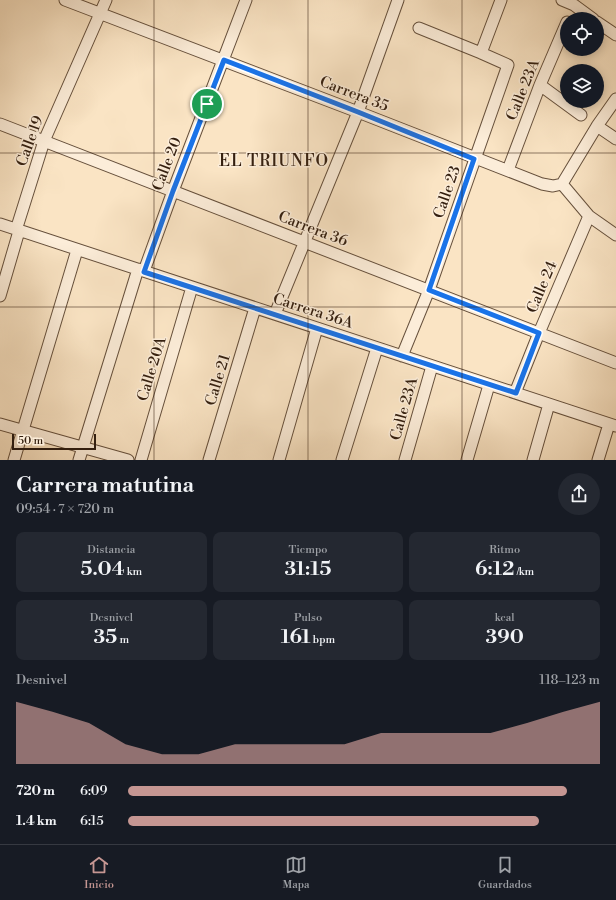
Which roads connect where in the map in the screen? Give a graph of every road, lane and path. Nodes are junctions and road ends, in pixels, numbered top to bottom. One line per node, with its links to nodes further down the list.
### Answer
1 (65, 0): 9 (street, Carrera 35)
2 (106, 0): 9 (street, Calle 19)
3 (246, 0): 15 (street, Calle 20)
4 (398, 0): 18 (street)
5 (501, 0): 14 (street)
6 (562, 0): 7 (street)
7 (575, 3): 8 (street)
8 (585, 12)
9 (100, 14): 15 (street, Carrera 35); 23 (street, Calle 19)
10 (604, 27): 12 (street)
11 (419, 28): 14 (street, Calle 23)
12 (616, 36)
13 (560, 39): 16 (street, Calle 23A)
14 (481, 52): 24 (street, Calle 23)
15 (224, 60): 18 (street, Carrera 35); 27 (street, Calle 20)
16 (540, 85): 19 (street); 25 (street, Calle 23A)
17 (616, 99): 21 (street)
18 (358, 112): 24 (street, Carrera 35); 32 (street)
19 (582, 115)
20 (0, 124): 23 (street, Carrera 36)
21 (597, 126): 22 (street); 26 (street)
22 (616, 139)
23 (44, 141): 27 (street, Carrera 36); 30 (street, Calle 19)
24 (474, 159): 25 (street, Carrera 35); 36 (street, Calle 23)
25 (508, 170): 26 (street, Carrera 35)
26 (562, 184): 28 (street)
27 (173, 191): 32 (street, Carrera 36); 34 (street, Calle 20)
28 (590, 216): 31 (street); 41 (street, Calle 24)
29 (0, 224): 30 (street, Carrera 36A)
30 (19, 231): 33 (street, Carrera 36A); 37 (street, Calle 19)
31 (616, 235)
32 (304, 242): 36 (street, Carrera 36); 39 (street)
33 (77, 250): 34 (street, Carrera 36A); 51 (street)
34 (141, 270): 35 (street, Carrera 36A); 52 (street, Calle 20)
35 (192, 287): 38 (street, Carrera 36A); 56 (street, Calle 20A)
36 (429, 290): 41 (street, Carrera 36); 43 (street, Calle 23)
37 (0, 296)
38 (256, 308): 39 (street, Carrera 36A); 57 (street, Calle 21)
39 (274, 314): 40 (street, Carrera 36A)
40 (317, 328): 42 (street, Carrera 36A); 58 (street)
41 (539, 333): 44 (street, Carrera 36); 47 (street, Calle 24)
42 (377, 348): 43 (street, Carrera 36A); 59 (street)
43 (402, 356): 45 (street, Carrera 36A)
44 (616, 363)
45 (432, 366): 46 (street, Carrera 36A); 60 (street, Calle 23A)
46 (489, 384): 47 (street, Carrera 36A); 61 (street)
47 (516, 393): 48 (street, Carrera 36A)
48 (550, 404): 50 (street, Carrera 36A); 62 (street)
49 (0, 424): 51 (street)
50 (612, 425): 63 (street)
51 (23, 430): 52 (street); 53 (street)
52 (83, 447): 54 (street, Calle 20); 55 (street)
53 (14, 460)
54 (79, 460)
55 (128, 460)
56 (141, 460)
57 (209, 460)
58 (279, 460)
59 (342, 460)
60 (405, 460)
61 (467, 460)
62 (533, 460)
63 (598, 460)

